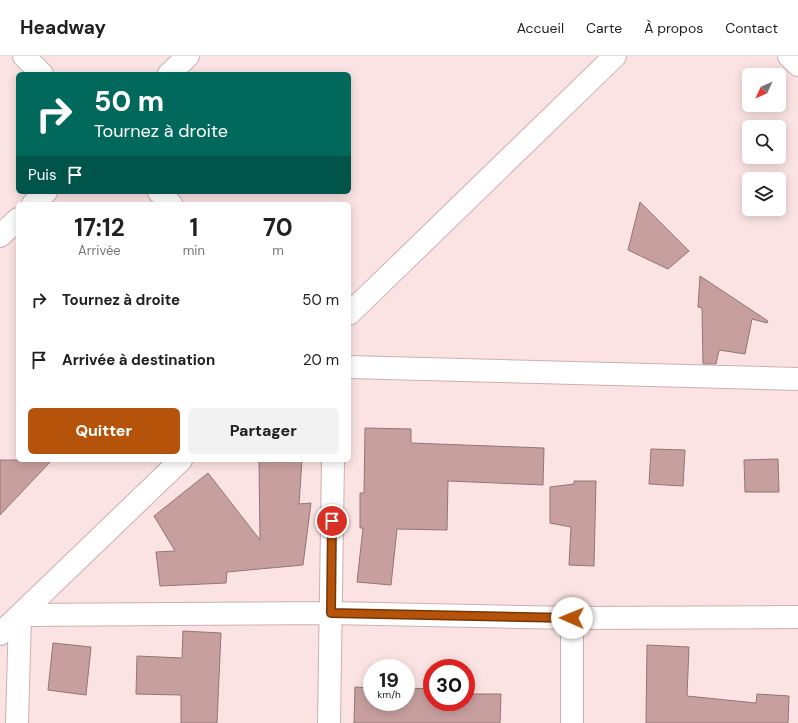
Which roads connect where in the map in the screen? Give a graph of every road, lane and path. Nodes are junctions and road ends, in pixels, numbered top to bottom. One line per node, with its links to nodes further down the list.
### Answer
1 (24, 56): 6 (street)
2 (188, 56): 7 (street)
3 (614, 56): 14 (street)
4 (789, 56): 5 (street)
5 (798, 65)
6 (40, 72)
7 (171, 72)
8 (44, 194): 10 (street)
9 (161, 194): 11 (street)
10 (36, 202)
11 (169, 202)
12 (16, 221): 13 (street)
13 (0, 236)
14 (351, 312)
15 (351, 367): 16 (street)
16 (798, 378)
17 (179, 462): 20 (street)
18 (333, 462): 19 (street)
19 (331, 613): 20 (street); 22 (street); 25 (street)
20 (20, 615): 23 (street); 24 (street)
21 (798, 617): 22 (street)
22 (572, 618): 26 (street)
23 (0, 634)
24 (17, 723)
25 (329, 723)
26 (572, 723)

